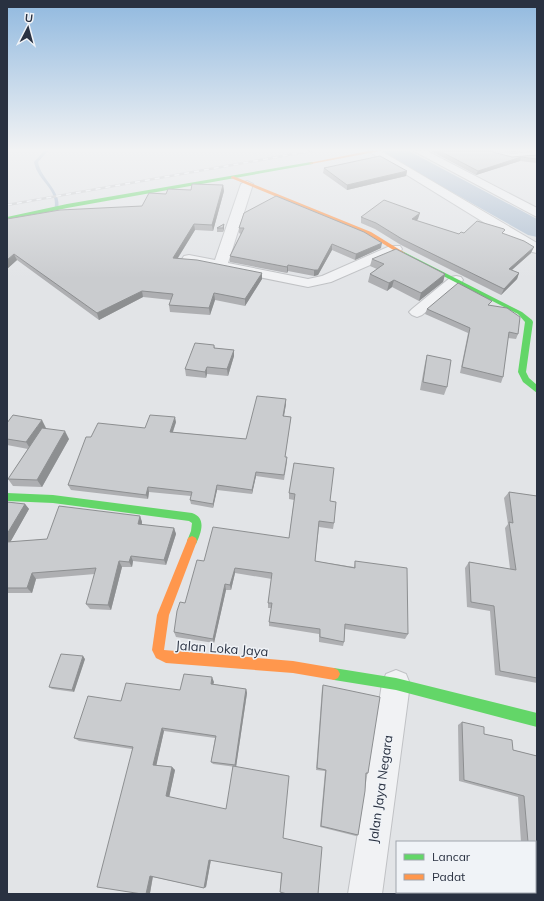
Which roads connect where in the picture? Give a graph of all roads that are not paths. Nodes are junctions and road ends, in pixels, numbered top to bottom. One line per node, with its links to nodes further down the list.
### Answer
1 (139, 193): 7 (street)
2 (244, 193): 11 (street)
3 (269, 193): 8 (street)
4 (444, 193): 9 (street)
5 (499, 193): 6 (street)
6 (537, 213)
7 (7, 219)
8 (395, 249): 11 (street); 12 (street)
9 (537, 249)
10 (189, 258): 11 (street)
11 (220, 265)
12 (456, 280): 13 (street); 14 (street)
13 (417, 312)
14 (537, 390)
15 (7, 497): 16 (street, Jalan Loka Jaya)
16 (396, 684): 17 (street, Jalan Loka Jaya); 18 (street, Jalan Jaya Negara)
17 (537, 720)
18 (365, 894)

